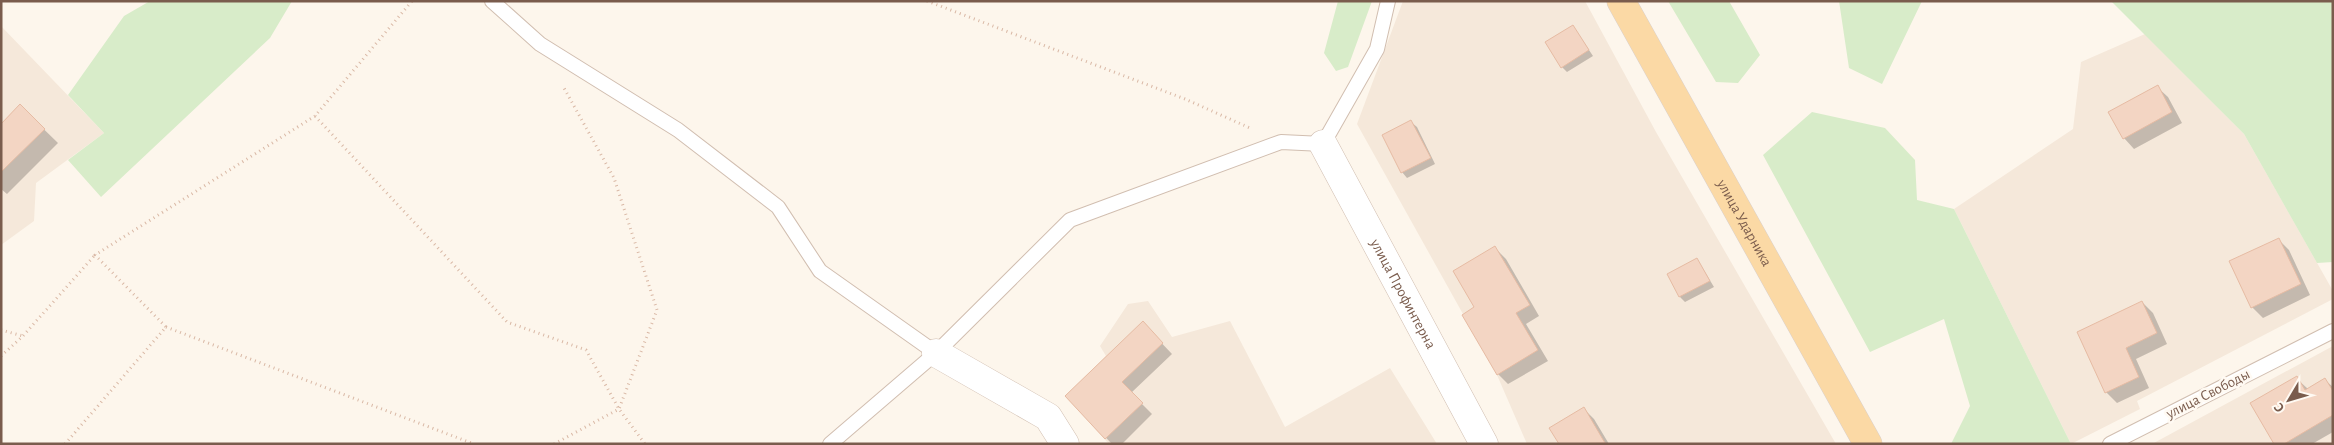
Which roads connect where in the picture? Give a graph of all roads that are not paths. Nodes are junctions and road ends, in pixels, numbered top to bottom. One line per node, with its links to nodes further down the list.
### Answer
1 (492, 1): 6 (lane)
2 (1388, 1): 4 (lane)
3 (1621, 1): 10 (main road, улица Ударника)
4 (1323, 144): 6 (lane); 9 (street, улица Профинтерна)
5 (2333, 331): 11 (lane, улица Свободы)
6 (936, 353): 7 (lane); 8 (street)
7 (830, 444)
8 (1065, 444)
9 (1484, 444)
10 (1868, 444)
11 (2110, 444)

